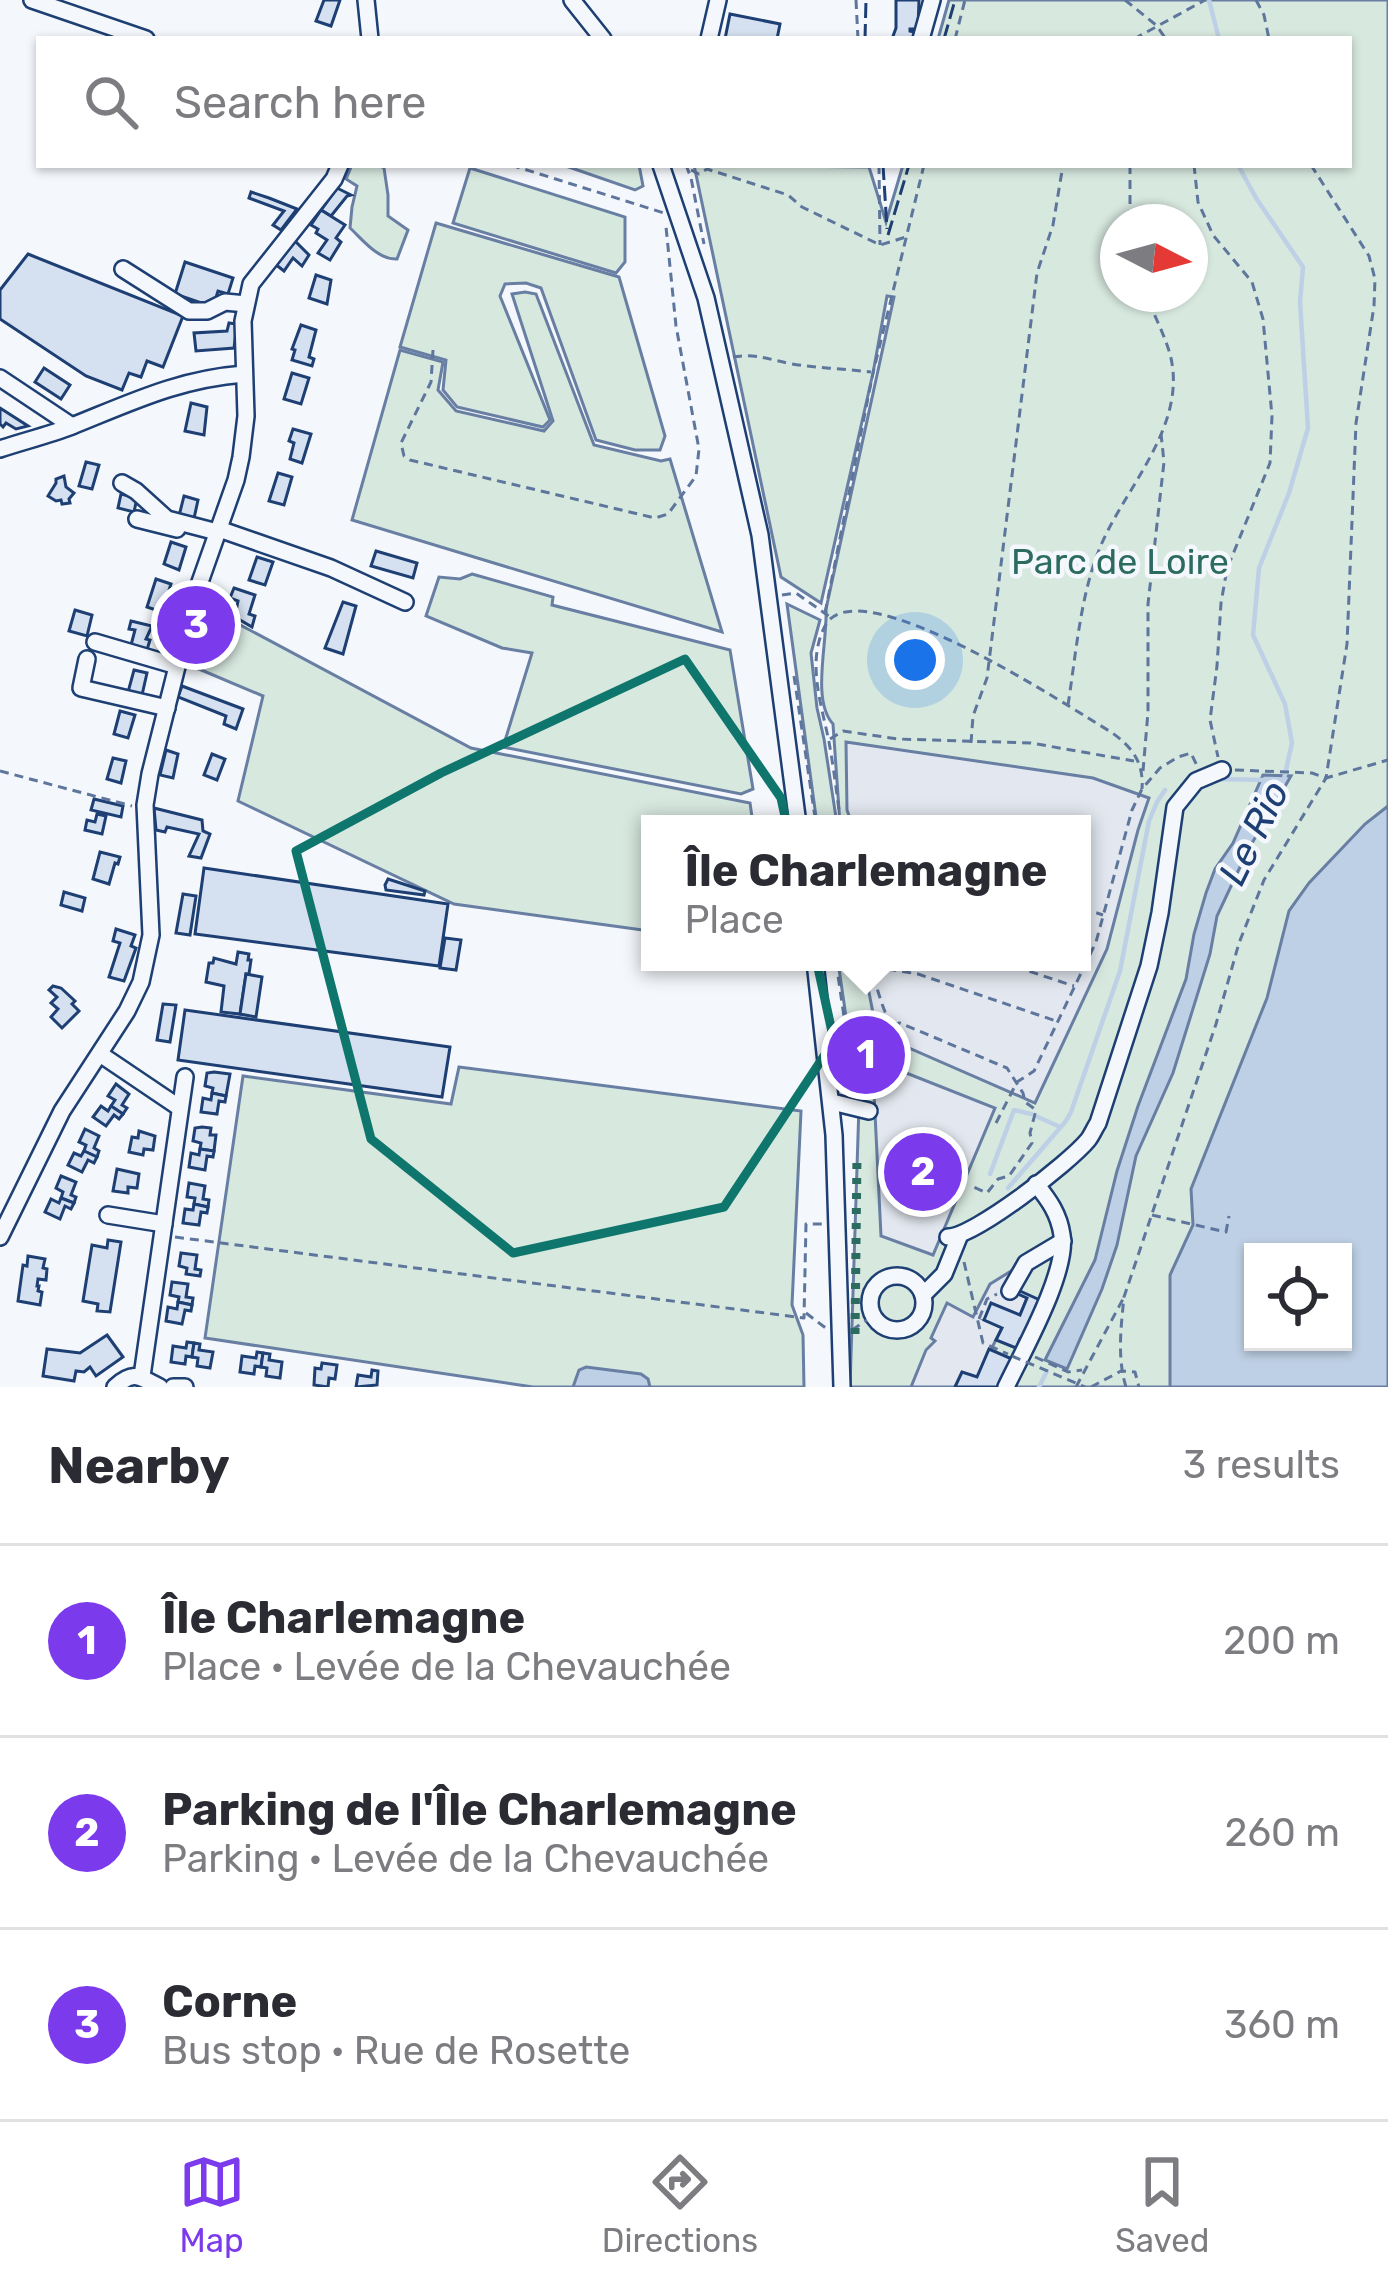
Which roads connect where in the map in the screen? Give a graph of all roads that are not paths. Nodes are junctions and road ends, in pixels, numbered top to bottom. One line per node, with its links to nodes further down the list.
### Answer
1 (32, 0): 6 (street)
2 (365, 0): 7 (street)
3 (572, 0): 8 (street)
4 (718, 0): 9 (street)
5 (932, 0): 10 (street)
6 (137, 36)
7 (370, 36)
8 (601, 36)
9 (711, 36)
10 (922, 36)
11 (335, 168): 14 (street)
12 (673, 170): 28 (street)
13 (123, 269): 14 (street)
14 (247, 304): 15 (street)
15 (244, 374): 17 (street); 21 (street)
16 (0, 378): 17 (street)
17 (71, 426): 18 (street)
18 (0, 449)
19 (122, 483): 21 (street)
20 (137, 519): 21 (street)
21 (217, 533): 22 (street); 25 (street)
22 (405, 602)
23 (95, 642): 25 (street)
24 (87, 659): 26 (street)
25 (177, 666): 26 (street)
26 (166, 708): 30 (street)
27 (1222, 770): 35 (street)
28 (797, 815)
29 (816, 971): 32 (street)
30 (100, 1054): 33 (street); 38 (street)
31 (185, 1077): 33 (street)
32 (832, 1102): 34 (street); 47 (street)
33 (180, 1108): 37 (street)
34 (863, 1110)
35 (1036, 1184): 39 (street); 41 (street)
36 (108, 1216): 37 (street)
37 (163, 1230): 42 (street)
38 (0, 1237)
39 (1063, 1241): 40 (street); 48 (street)
40 (1010, 1291)
41 (923, 1295)
42 (142, 1376): 43 (street); 44 (street)
43 (116, 1387)
44 (160, 1387)
45 (173, 1387): 46 (street)
46 (184, 1387)
47 (842, 1387)
48 (1006, 1387)

